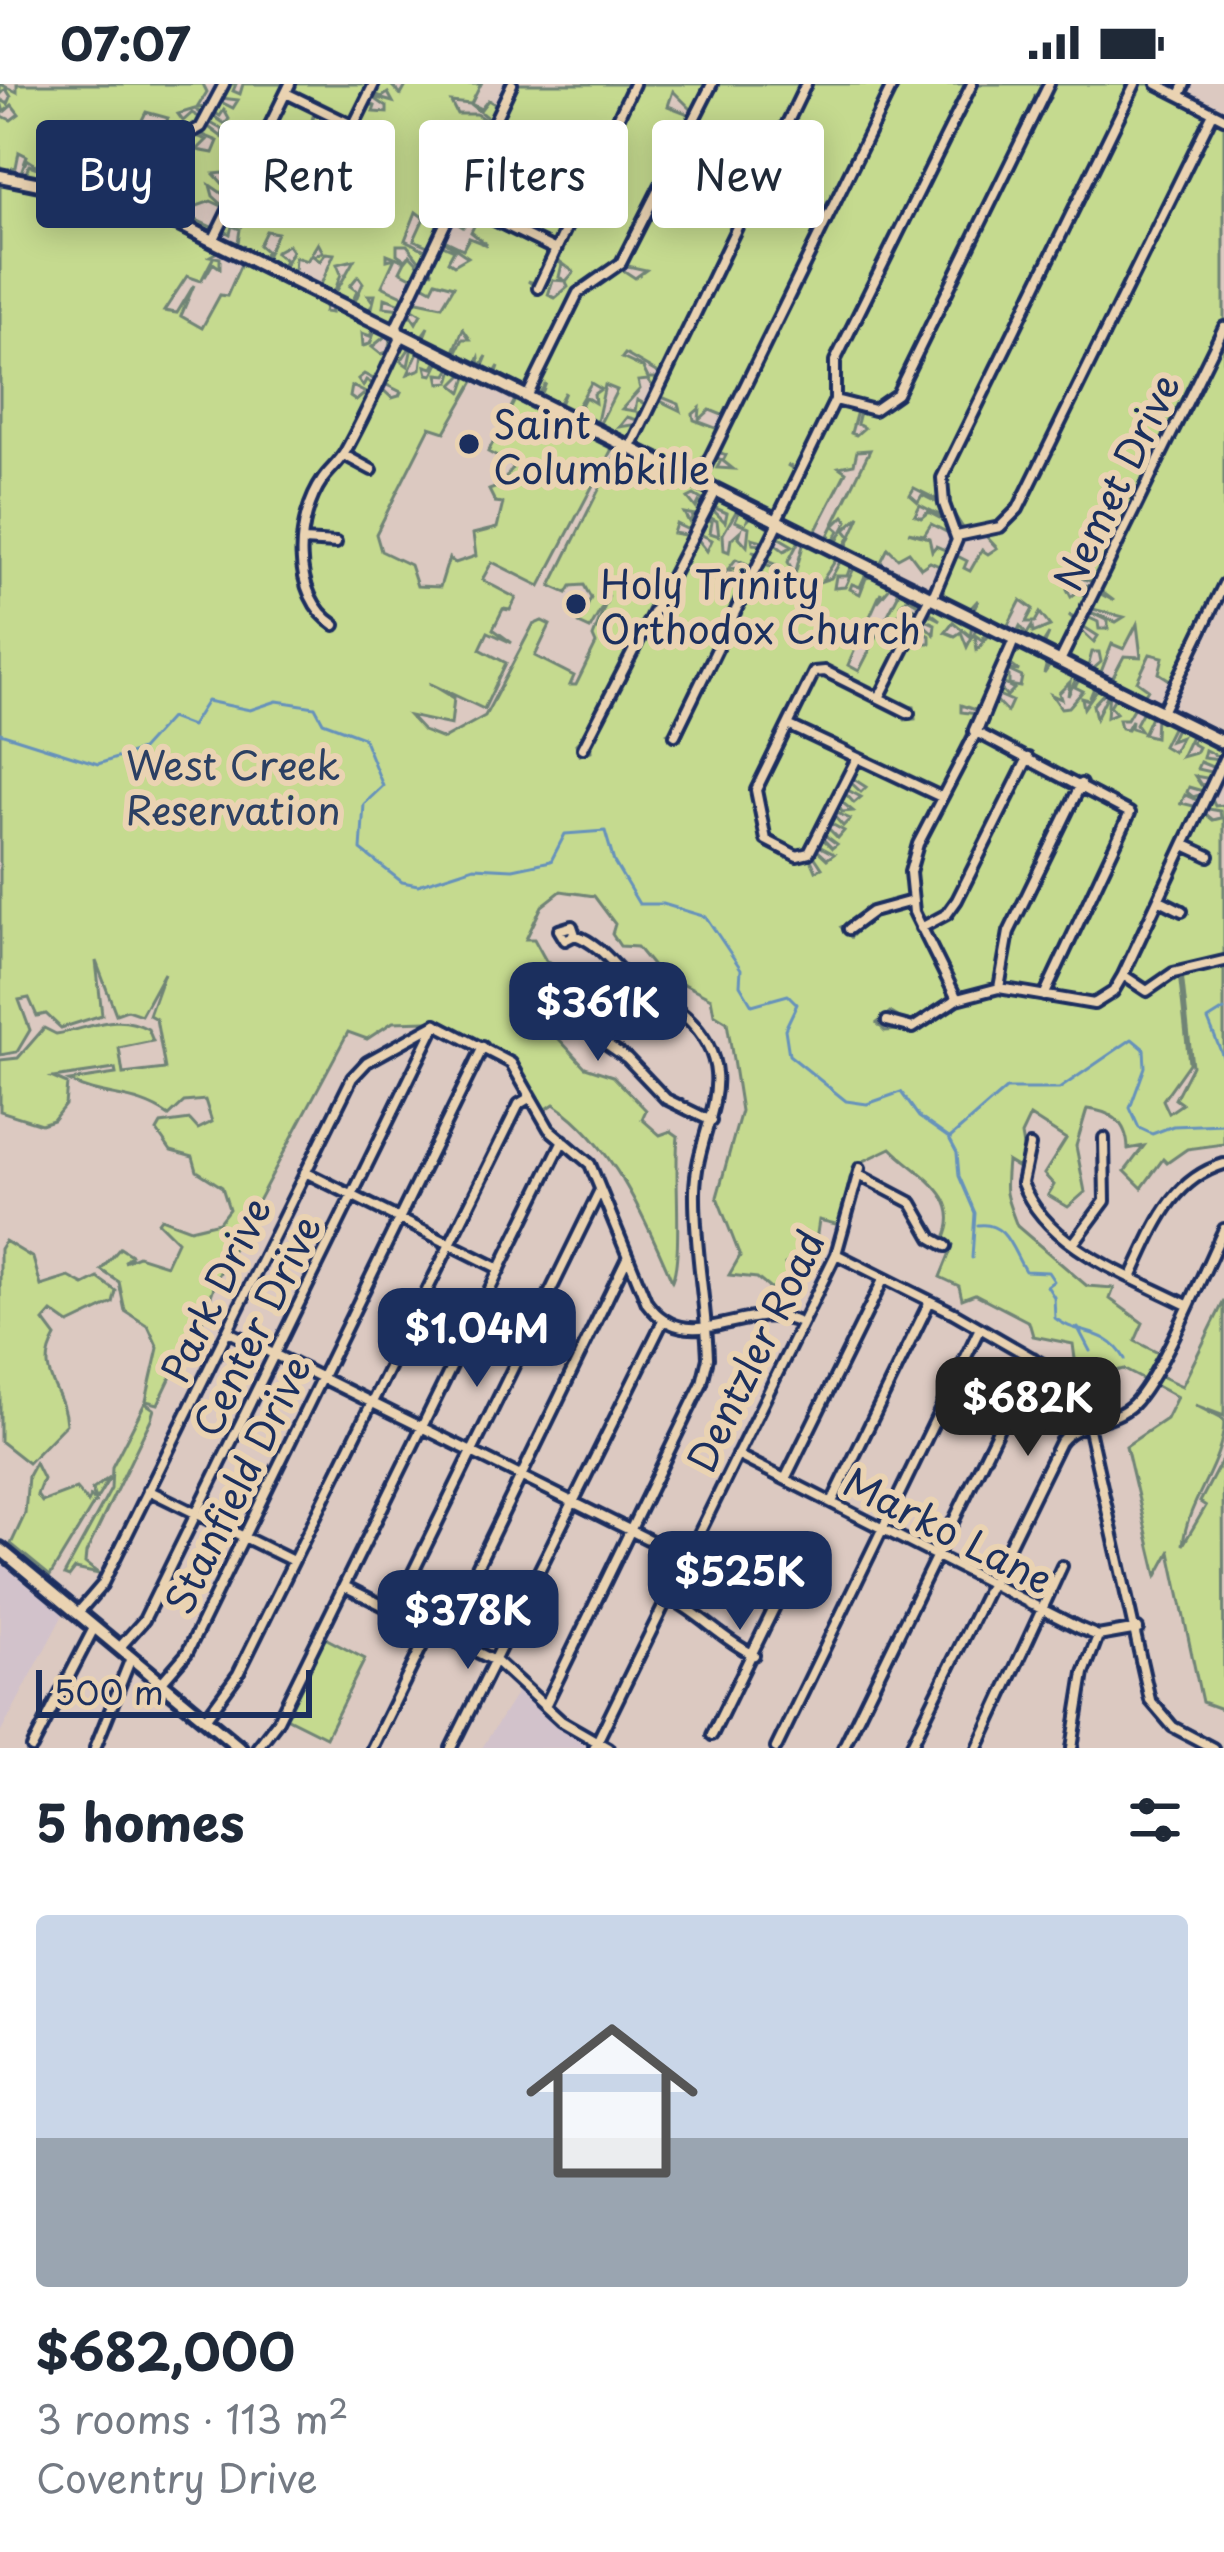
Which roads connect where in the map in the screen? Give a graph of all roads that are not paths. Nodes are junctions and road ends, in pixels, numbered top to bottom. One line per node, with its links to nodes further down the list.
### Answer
1 (224, 84): 20 (street)
2 (374, 84): 18 (street)
3 (512, 84): 19 (street)
4 (634, 84): 27 (street)
5 (712, 84): 31 (street)
6 (806, 84): 33 (street)
7 (893, 84): 36 (street)
8 (971, 84): 32 (street)
9 (1049, 84): 32 (street)
10 (1135, 84): 39 (street)
11 (1157, 84): 14 (street)
12 (1185, 84): 14 (street)
13 (288, 88): 17 (street); 26 (street)
14 (1180, 95): 15 (street)
15 (1213, 113): 16 (street); 39 (street)
16 (1224, 118)
17 (344, 120)
18 (357, 120)
19 (494, 120)
20 (195, 130)
21 (0, 176): 22 (main road)
22 (36, 184)
23 (184, 228): 26 (main road)
24 (442, 228): 30 (street)
25 (511, 228): 27 (street)
26 (213, 241): 30 (main road)
27 (556, 250): 28 (street)
28 (538, 288)
29 (1224, 327): 46 (street, Nemet Drive)
30 (398, 332): 31 (main road); 34 (street)
31 (527, 397): 33 (main road)
32 (835, 400): 38 (street)
33 (630, 448): 36 (main road)
34 (344, 454): 35 (street); 40 (street)
35 (372, 470)
36 (697, 484): 37 (main road)
37 (715, 493): 38 (main road); 54 (street)
38 (776, 523): 43 (main road); 52 (street)
39 (957, 536): 43 (street)
40 (302, 541): 41 (street); 44 (street)
41 (336, 542)
42 (1224, 584): 49 (street)
43 (930, 599): 45 (main road); 47 (street)
44 (335, 625)
45 (1014, 640): 46 (main road); 51 (street)
46 (1060, 661): 49 (main road)
47 (879, 698): 48 (street); 50 (street)
48 (909, 713)
49 (1161, 713): 53 (main road)
50 (788, 725): 55 (street); 55 (street)
51 (974, 731): 56 (street); 59 (street)
52 (675, 735)
53 (1224, 743)
54 (583, 748)
55 (856, 758): 59 (street)
56 (1028, 758): 58 (street); 65 (street)
57 (1224, 759): 60 (street)
58 (1081, 784): 71 (street); 72 (street)
59 (940, 797): 63 (street)
60 (1185, 845): 61 (street); 62 (street)
61 (1209, 856)
62 (1160, 900): 64 (street); 70 (street)
63 (912, 901): 65 (street); 66 (street)
64 (1182, 911)
65 (922, 928): 73 (street)
66 (849, 929)
67 (574, 935): 69 (street)
68 (1224, 961): 70 (street)
69 (621, 972): 78 (street); 78 (street)
70 (1123, 975): 72 (street)
71 (999, 988): 72 (street); 73 (street)
72 (1044, 996)
73 (957, 998): 74 (street)
74 (887, 1022)
75 (436, 1024): 76 (street); 83 (street, Park Drive); 85 (street, Center Drive)
76 (483, 1047): 77 (street); 86 (street, Stanfield Drive)
77 (529, 1098): 80 (street); 88 (street)
78 (711, 1121): 100 (street)
79 (1104, 1138): 89 (street)
80 (563, 1140): 84 (street); 93 (street)
81 (1030, 1146): 89 (street)
82 (1224, 1164): 95 (street)
83 (305, 1172): 85 (street); 102 (street, Park Drive)
84 (601, 1188): 92 (street); 109 (street)
85 (352, 1196): 86 (street); 103 (street, Center Drive)
86 (399, 1219): 88 (street); 105 (street, Stanfield Drive)
87 (1224, 1229): 97 (street)
88 (449, 1244): 93 (street); 106 (street)
89 (1073, 1244): 95 (street)
90 (946, 1246): 91 (street, Dentzler Road)
91 (836, 1254): 94 (street); 99 (street, Dentzler Road)
92 (628, 1256): 98 (street); 111 (street)
93 (500, 1269): 108 (street)
94 (884, 1278): 96 (street); 112 (street)
95 (1131, 1278): 97 (street)
96 (930, 1301): 101 (street); 115 (street)
97 (1187, 1305): 107 (street)
98 (663, 1321): 100 (street); 114 (street)
99 (801, 1323): 100 (street); 110 (street, Dentzler Road)
100 (707, 1328): 117 (street)
101 (980, 1330): 104 (street); 118 (street)
102 (227, 1331): 103 (street); 113 (street, Park Drive)
103 (274, 1354): 105 (street); 116 (street, Center Drive)
104 (1034, 1358): 107 (street); 123 (street)
105 (321, 1378): 106 (street); 119 (street, Stanfield Drive)
106 (371, 1402): 108 (street); 124 (street)
107 (1090, 1426): 126 (street); 134 (street)
108 (422, 1427): 109 (street); 127 (street)
109 (471, 1452): 111 (street); 129 (street)
110 (737, 1455): 112 (street, Marko Lane); 122 (street, Dentzler Road)
111 (520, 1476): 114 (street); 135 (street)
112 (785, 1479): 115 (street, Marko Lane)
113 (148, 1490): 116 (street); 131 (street, Park Drive)
114 (574, 1502): 117 (street); 140 (street)
115 (832, 1502): 118 (street, Marko Lane)
116 (196, 1513): 119 (street); 137 (street, Center Drive)
117 (630, 1530): 122 (street); 142 (street)
118 (881, 1531): 123 (street, Marko Lane); 153 (street)
119 (243, 1537): 124 (street); 141 (street, Stanfield Drive)
120 (0, 1549): 131 (main road)
121 (803, 1549): 138 (street)
122 (686, 1558): 128 (street, Dentzler Road)
123 (935, 1558): 126 (street, Marko Lane); 154 (street)
124 (293, 1561): 143 (street)
125 (1062, 1566): 130 (street)
126 (990, 1584): 130 (street, Marko Lane); 155 (street)
127 (344, 1586): 129 (street); 149 (street)
128 (668, 1597): 138 (street); 145 (street, Dentzler Road)
129 (394, 1611): 133 (street)
130 (1044, 1611): 136 (street, Marko Lane); 156 (street)
131 (77, 1614): 132 (main road)
132 (94, 1628): 137 (main road); 146 (street)
133 (431, 1628): 135 (street); 150 (street)
134 (1138, 1630): 136 (street); 158 (street)
135 (444, 1635): 140 (street)
136 (1098, 1636): 157 (street)
137 (120, 1648): 139 (main road)
138 (754, 1655): 144 (street)
139 (131, 1658): 141 (main road); 147 (street)
140 (497, 1662): 142 (street); 151 (street)
141 (161, 1683): 143 (main road)
142 (545, 1706): 145 (street)
143 (205, 1719): 148 (main road)
144 (712, 1736)
145 (596, 1745): 152 (street)
146 (32, 1748)
147 (95, 1748)
148 (240, 1748)
149 (257, 1748)
150 (372, 1748)
151 (451, 1748)
152 (608, 1748)
153 (776, 1748)
154 (843, 1748)
155 (910, 1748)
156 (978, 1748)
157 (1072, 1748)
158 (1214, 1748)

